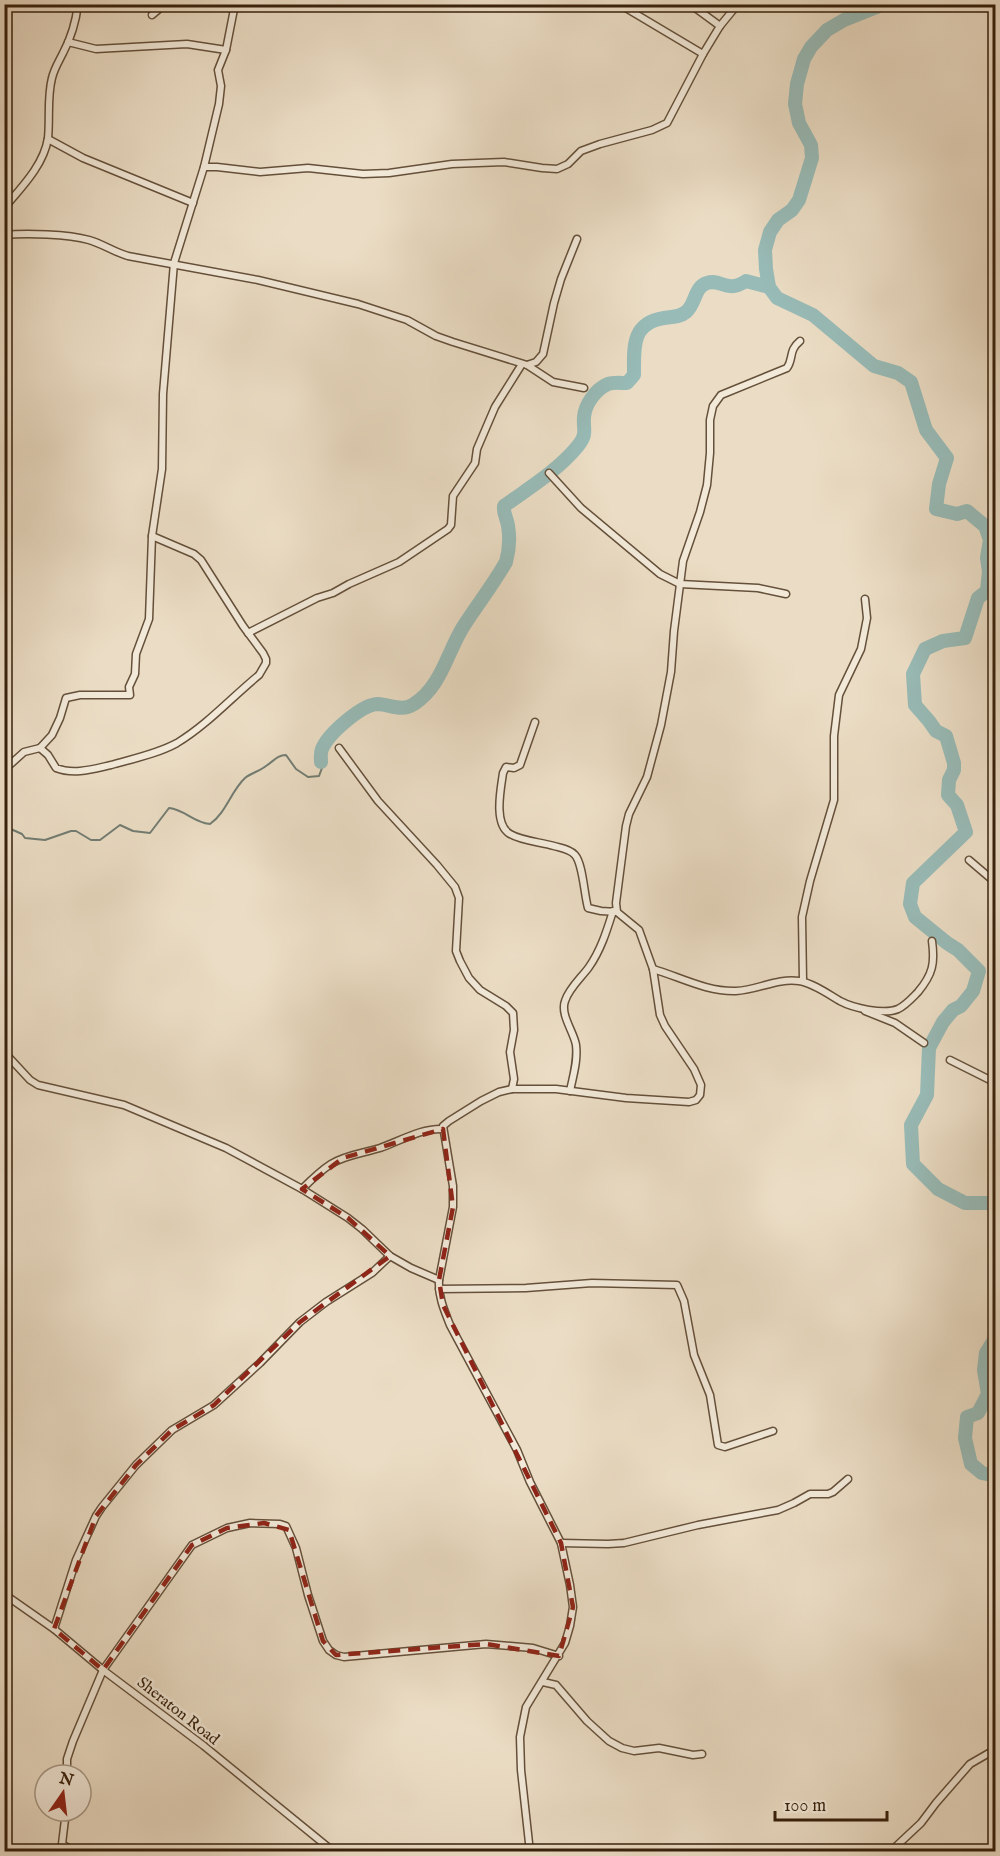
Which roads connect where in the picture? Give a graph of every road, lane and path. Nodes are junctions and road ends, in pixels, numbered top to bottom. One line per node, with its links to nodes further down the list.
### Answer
1 (165, 4): 8 (street)
2 (235, 4): 11 (street)
3 (619, 4): 7 (street)
4 (690, 4): 9 (street)
5 (738, 4): 9 (street)
6 (76, 5): 10 (street)
7 (628, 7): 12 (street)
8 (152, 15)
9 (720, 26): 12 (street)
10 (68, 42): 11 (street); 13 (street)
11 (226, 50): 14 (street)
12 (703, 54): 14 (street)
13 (48, 139): 15 (street); 16 (street)
14 (204, 167): 15 (street)
15 (193, 203): 20 (street)
16 (4, 208)
17 (4, 235): 19 (street)
18 (577, 239): 23 (street)
19 (160, 262): 20 (street); 21 (street)
20 (174, 263): 21 (street); 23 (street)
21 (171, 278): 26 (street)
22 (800, 341): 27 (street)
23 (525, 364): 24 (street); 30 (street)
24 (584, 388)
25 (549, 473): 27 (street)
26 (152, 536): 30 (street); 32 (street)
27 (680, 584): 28 (street); 37 (street)
28 (786, 594)
29 (865, 598): 40 (street)
30 (248, 633): 32 (street)
31 (535, 722): 37 (street)
32 (40, 748): 34 (street)
33 (339, 748): 46 (street)
34 (4, 770)
35 (969, 860): 36 (street)
36 (996, 883)
37 (615, 912): 39 (street); 47 (street)
38 (932, 941): 41 (street)
39 (653, 969): 40 (street); 47 (street)
40 (803, 981): 41 (street)
41 (856, 1008): 42 (street)
42 (924, 1043)
43 (4, 1052): 49 (street)
44 (950, 1060): 45 (street)
45 (996, 1083)
46 (512, 1089): 47 (street); 48 (street)
47 (570, 1091)
48 (443, 1129): 49 (street); 51 (street)
49 (302, 1189): 50 (street)
50 (390, 1256): 51 (street); 57 (street)
51 (439, 1280): 52 (street)
52 (439, 1289): 53 (street); 55 (street)
53 (773, 1431)
54 (848, 1479): 55 (street)
55 (561, 1543): 58 (street)
56 (4, 1594): 57 (street, Sheraton Road)
57 (54, 1629): 59 (street, Sheraton Road)
58 (559, 1656): 59 (street); 60 (street)
59 (104, 1670): 63 (street); 66 (street, Sheraton Road)
60 (543, 1682): 62 (street); 67 (street)
61 (996, 1749): 68 (street)
62 (702, 1754)
63 (67, 1763)
64 (65, 1823): 65 (street)
65 (90, 1851)
66 (334, 1851)
67 (530, 1851)
68 (890, 1851)

